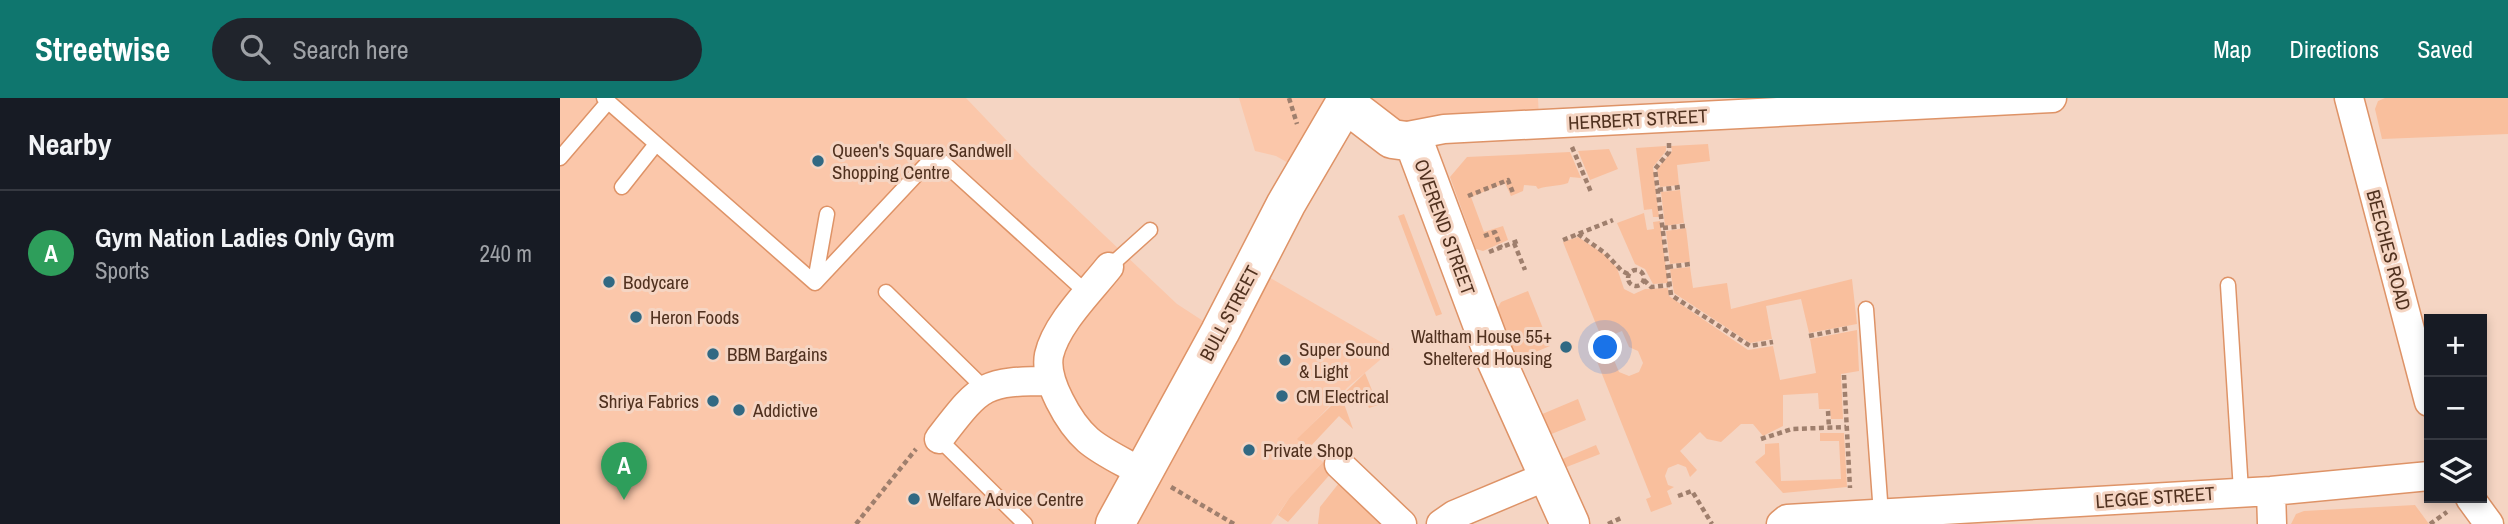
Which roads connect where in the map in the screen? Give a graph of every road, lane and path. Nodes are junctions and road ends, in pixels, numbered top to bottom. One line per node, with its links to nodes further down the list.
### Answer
1 (2052, 98): 5 (street, HERBERT STREET)
2 (2349, 98): 45 (street, BEECHES ROAD)
3 (1344, 99): 5 (street, OVEREND STREET); 54 (street, BULL STREET)
4 (606, 100): 8 (lane); 9 (lane)
5 (1392, 139): 55 (street, OVEREND STREET)
6 (1669, 139): 12 (path)
7 (1571, 143): 13 (path)
8 (656, 144): 10 (lane); 34 (lane)
9 (560, 158)
10 (622, 187)
11 (1680, 187): 12 (path)
12 (1658, 190): 17 (path)
13 (1591, 192)
14 (1513, 193): 15 (path)
15 (1471, 206)
16 (827, 214): 34 (lane)
17 (1661, 218): 18 (path); 22 (path)
18 (1654, 219)
19 (1613, 220): 24 (path)
20 (1480, 226): 26 (path)
21 (1685, 226): 22 (path)
22 (1663, 228): 30 (path)
23 (1150, 230): 29 (lane)
24 (1578, 234): 25 (path); 32 (path)
25 (1563, 240)
26 (1501, 247): 27 (path); 31 (path)
27 (1481, 256)
28 (1690, 264): 30 (path)
29 (1109, 267): 38 (street)
30 (1668, 267): 35 (path)
31 (1525, 270)
32 (1628, 274): 33 (path); 33 (path)
33 (1644, 280): 35 (path)
34 (815, 283): 38 (lane)
35 (1670, 285): 42 (path)
36 (2228, 285): 56 (lane)
37 (886, 292): 46 (lane)
38 (1088, 294): 44 (street)
39 (1866, 309): 40 (lane)
40 (1868, 326): 41 (path); 61 (lane)
41 (1809, 336)
42 (1773, 342)
43 (1844, 375): 48 (path)
44 (1051, 381): 46 (street); 54 (street)
45 (2424, 383)
46 (984, 388): 50 (street)
47 (1828, 411): 49 (path)
48 (1847, 427): 49 (path); 58 (path)
49 (1829, 428): 51 (path)
50 (939, 439): 63 (path); 64 (lane)
51 (1761, 439)
52 (1339, 464): 67 (street)
53 (2424, 476): 57 (street, LEGGE STREET)
54 (1155, 479): 65 (street, BULL STREET); 66 (path)
55 (1538, 480): 68 (street); 69 (street, OVEREND STREET); 70 (street, OVEREND STREET)
56 (2241, 491): 57 (street, LEGGE STREET); 61 (street, LEGGE STREET)
57 (2271, 491): 74 (street)
58 (1850, 493)
59 (1678, 496): 72 (path)
60 (2462, 503): 75 (path); 76 (street)
61 (1881, 514): 73 (street, LEGGE STREET)
62 (1621, 518): 71 (path)
63 (856, 524)
64 (1025, 524)
65 (1115, 524)
66 (1234, 524)
67 (1402, 524)
68 (1441, 524)
69 (1549, 524)
70 (1570, 524)
71 (1608, 524)
72 (1712, 524)
73 (1781, 524)
74 (2273, 524)
75 (2430, 524)
76 (2489, 524)

